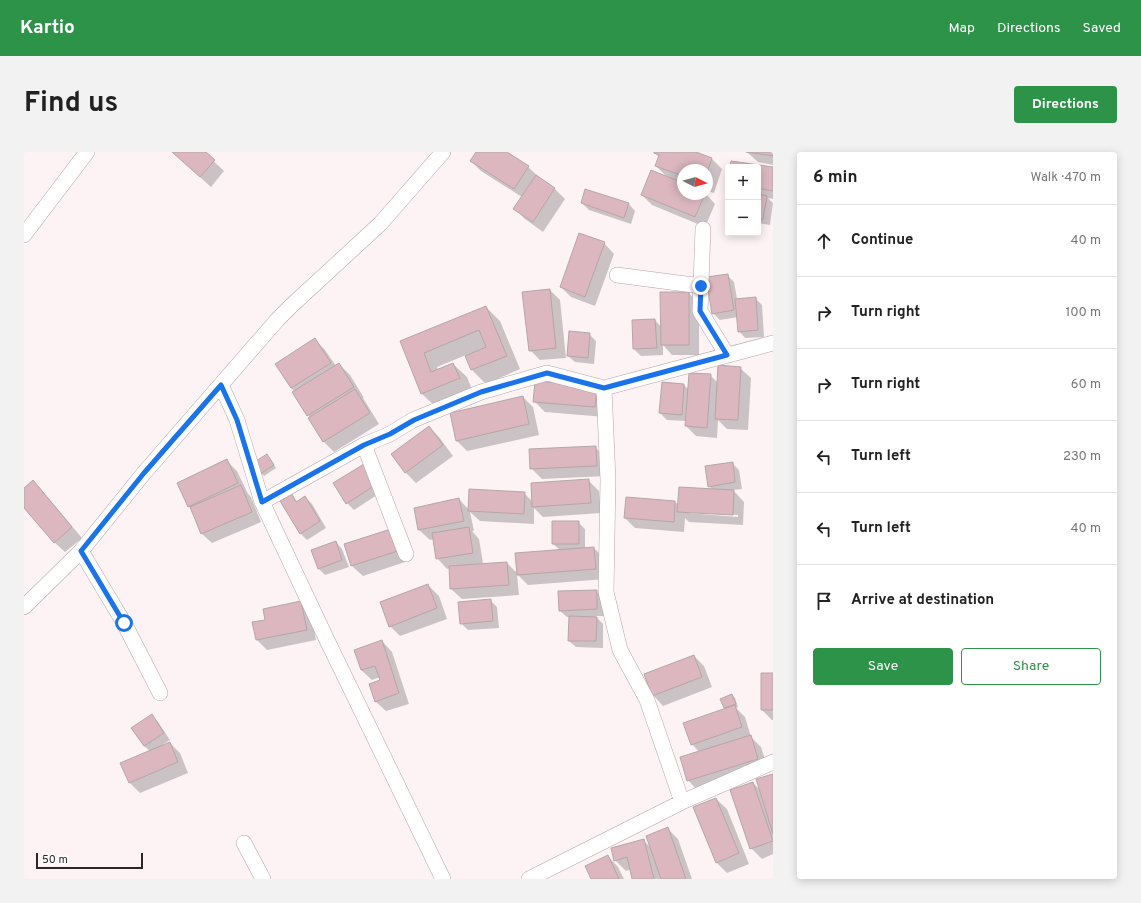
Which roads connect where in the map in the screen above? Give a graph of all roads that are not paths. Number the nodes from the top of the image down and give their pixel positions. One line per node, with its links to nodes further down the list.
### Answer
1 (86, 152): 4 (street)
2 (443, 152): 9 (street)
3 (703, 229): 6 (street)
4 (24, 235)
5 (618, 275): 6 (street)
6 (701, 286): 8 (street)
7 (773, 343): 8 (street)
8 (727, 355): 10 (street)
9 (221, 385): 12 (street); 13 (street)
10 (604, 388): 11 (street); 18 (street)
11 (364, 445): 12 (street); 14 (street)
12 (262, 502): 21 (street)
13 (81, 551): 15 (street); 16 (street)
14 (406, 554)
15 (24, 607)
16 (160, 693)
17 (773, 762): 18 (street)
18 (682, 802): 22 (street)
19 (244, 843): 20 (street)
20 (263, 879)
21 (443, 879)
22 (529, 879)

